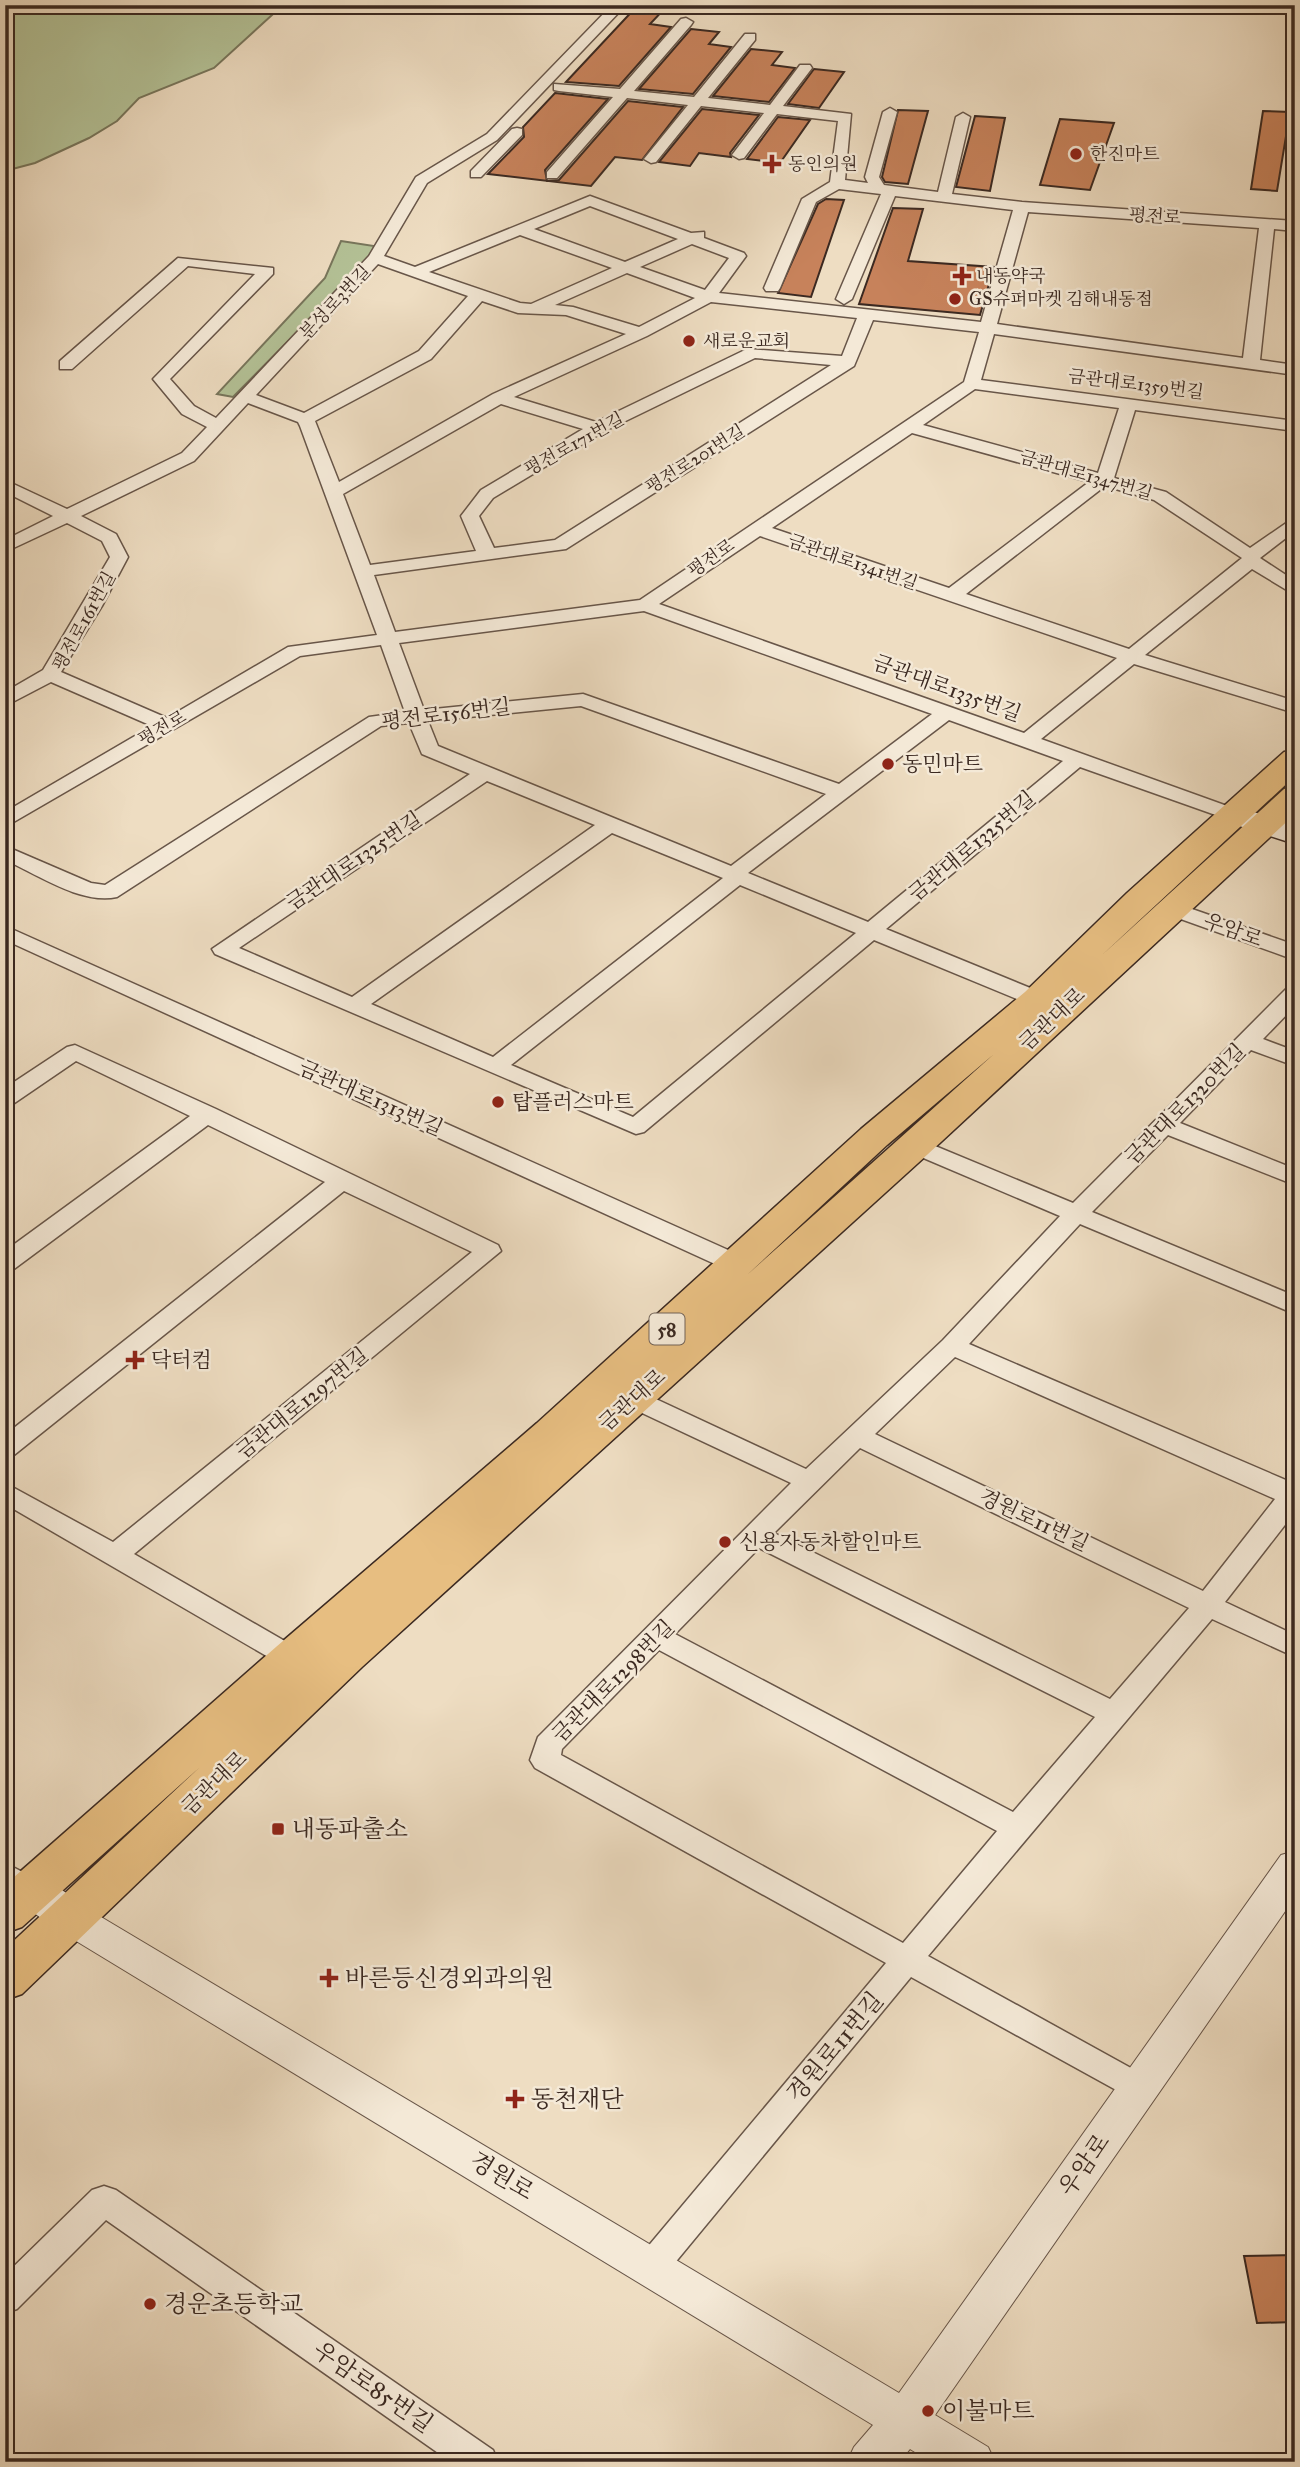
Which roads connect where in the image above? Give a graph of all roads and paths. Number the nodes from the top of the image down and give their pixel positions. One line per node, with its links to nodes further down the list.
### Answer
1 (627, 7): 5 (street); 24 (street, 분성로3번길)
2 (686, 22): 6 (street)
3 (750, 37): 7 (street)
4 (805, 68): 8 (street)
5 (559, 87): 6 (street); 13 (street)
6 (623, 94): 7 (street); 14 (street)
7 (696, 102): 8 (street); 12 (street)
8 (771, 109): 11 (street); 15 (street)
9 (890, 112): 16 (street)
10 (963, 117): 17 (street)
11 (738, 155)
12 (651, 159)
13 (476, 174)
14 (552, 175)
15 (837, 184): 16 (street, 평전로); 27 (street)
16 (884, 190): 17 (street, 평전로); 30 (street)
17 (944, 197): 18 (street, 평전로)
18 (1022, 207): 19 (street, 평전로); 33 (street)
19 (1267, 224): 20 (street, 평전로); 36 (street)
20 (1295, 226)
21 (710, 229): 23 (street)
22 (522, 230): 23 (street); 25 (street); 26 (street)
23 (692, 238): 25 (street); 29 (street)
24 (375, 258): 26 (street); 40 (street, 분성로3번길)
25 (625, 267): 29 (street); 31 (street)
26 (415, 272): 28 (street)
27 (772, 288)
28 (478, 295): 31 (street); 43 (street)
29 (708, 297): 32 (street); 34 (street)
30 (844, 299)
31 (533, 309): 34 (street)
32 (867, 314): 33 (street); 35 (street)
33 (989, 328): 36 (street); 39 (street)
34 (640, 333): 41 (street)
35 (848, 362): 47 (street, 평전로171번길); 55 (street, 평전로201번길)
36 (1251, 364): 38 (street)
37 (66, 365): 44 (street)
38 (1295, 370)
39 (971, 384): 42 (street, 금관대로1359번길); 45 (street, 평전로)
40 (246, 397): 43 (street); 44 (street, 분성로3번길)
41 (499, 398): 47 (street); 50 (street)
42 (1128, 405): 46 (street, 금관대로1359번길); 48 (street)
43 (305, 419): 50 (street)
44 (219, 426): 51 (street, 분성로3번길)
45 (907, 426): 48 (street, 금관대로1347번길); 53 (street, 평전로)
46 (1295, 426)
47 (597, 428): 55 (street, 평전로171번길)
48 (1105, 478): 56 (street, 금관대로1347번길); 59 (street)
49 (5, 485): 51 (street)
50 (334, 492): 57 (street)
51 (67, 516): 54 (street, 분성로3번길); 63 (street, 평전로161번길)
52 (1295, 522): 56 (street)
53 (755, 528): 59 (street, 금관대로1341번길); 60 (street, 평전로)
54 (5, 547)
55 (488, 556): 57 (street)
56 (1251, 558): 58 (street, 금관대로1347번길); 62 (street)
57 (364, 571): 61 (street)
58 (1295, 589)
59 (951, 596): 62 (street, 금관대로1341번길)
60 (645, 605): 61 (street, 평전로); 66 (street, 금관대로1335번길)
61 (387, 638): 67 (street); 68 (street, 평전로)
62 (1132, 657): 65 (street, 금관대로1341번길); 69 (street)
63 (50, 674): 64 (street); 68 (street, 평전로161번길)
64 (5, 699)
65 (1295, 707)
66 (947, 712): 69 (street, 금관대로1335번길); 73 (street)
67 (417, 717): 72 (street); 73 (street, 평전로156번길); 78 (street, 평전로156번길)
68 (166, 725): 75 (street, 평전로)
69 (1027, 741): 70 (street, 금관대로1335번길)
70 (1077, 759): 77 (street, 금관대로1335번길); 82 (street, 금관대로1325번길)
71 (1295, 759): 77 (main road, 금관대로 / 58)
72 (485, 772): 76 (street); 86 (street, 금관대로1325번길)
73 (844, 793): 79 (street)
74 (1295, 796): 77 (main road, 금관대로)
75 (5, 821)
76 (611, 824): 79 (street); 86 (street)
77 (1265, 825): 80 (main road, 금관대로); 85 (main road, 금관대로 / 58)
78 (5, 852)
79 (736, 875): 82 (street); 89 (street)
80 (1172, 908): 83 (street, 우암로); 93 (main road, 금관대로)
81 (5, 932): 98 (street, 금관대로1313번길)
82 (868, 932): 85 (street); 89 (street, 금관대로1325번길)
83 (1295, 953)
84 (1295, 993): 87 (street, 금관대로1320번길)
85 (1037, 999): 98 (main road, 금관대로 / 58)
86 (355, 1005): 89 (street)
87 (1248, 1041): 88 (street); 92 (street, 금관대로1320번길)
88 (1295, 1059)
89 (498, 1065)
90 (5, 1099): 91 (street)
91 (208, 1114): 95 (street); 97 (street)
92 (1165, 1125): 94 (street); 96 (street, 금관대로1320번길)
93 (915, 1146): 96 (street); 101 (main road, 금관대로)
94 (1295, 1178)
95 (344, 1179): 103 (street); 108 (street, 금관대로1297번길)
96 (1075, 1214): 99 (street); 100 (street, 금관대로1298번길)
97 (5, 1263)
98 (737, 1264): 112 (main road, 금관대로 / 58)
99 (1295, 1306)
100 (952, 1346): 102 (street, 금관대로1298번길); 106 (street, 경원로11번길)
101 (634, 1399): 104 (street); 117 (main road, 금관대로)
102 (859, 1437): 104 (street, 금관대로1298번길); 109 (street, 경원로11번길)
103 (5, 1449)
104 (809, 1481): 107 (street, 금관대로1298번길)
105 (5, 1492): 108 (street)
106 (1293, 1494): 109 (street, 경원로11번길)
107 (756, 1535): 110 (street, 금관대로1298번길); 113 (street)
108 (114, 1556): 112 (street)
109 (1209, 1603): 111 (street); 113 (street, 경원로11번길)
110 (658, 1637): 114 (street); 118 (street, 금관대로1298번길)
111 (1295, 1647)
112 (292, 1658): 116 (main road, 금관대로 / 58)
113 (1114, 1714): 114 (street, 경원로11번길)
114 (1017, 1828): 118 (street, 경원로11번길)
115 (1295, 1866): 120 (street, 우암로)
116 (14, 1893): 117 (street, 경원로)
117 (72, 1919): 119 (main road, 금관대로); 121 (street, 경원로)
118 (906, 1961): 120 (street, 금관대로1298번길); 121 (street, 경원로11번길)
119 (5, 1980)
120 (1138, 2087): 123 (street, 우암로)
121 (652, 2266): 123 (street, 경원로)
122 (5, 2298): 124 (street, 우암로85번길)
123 (906, 2420): 125 (street, 우암로); 126 (street, 경원로)
124 (480, 2462)
125 (870, 2462)
126 (972, 2462)

